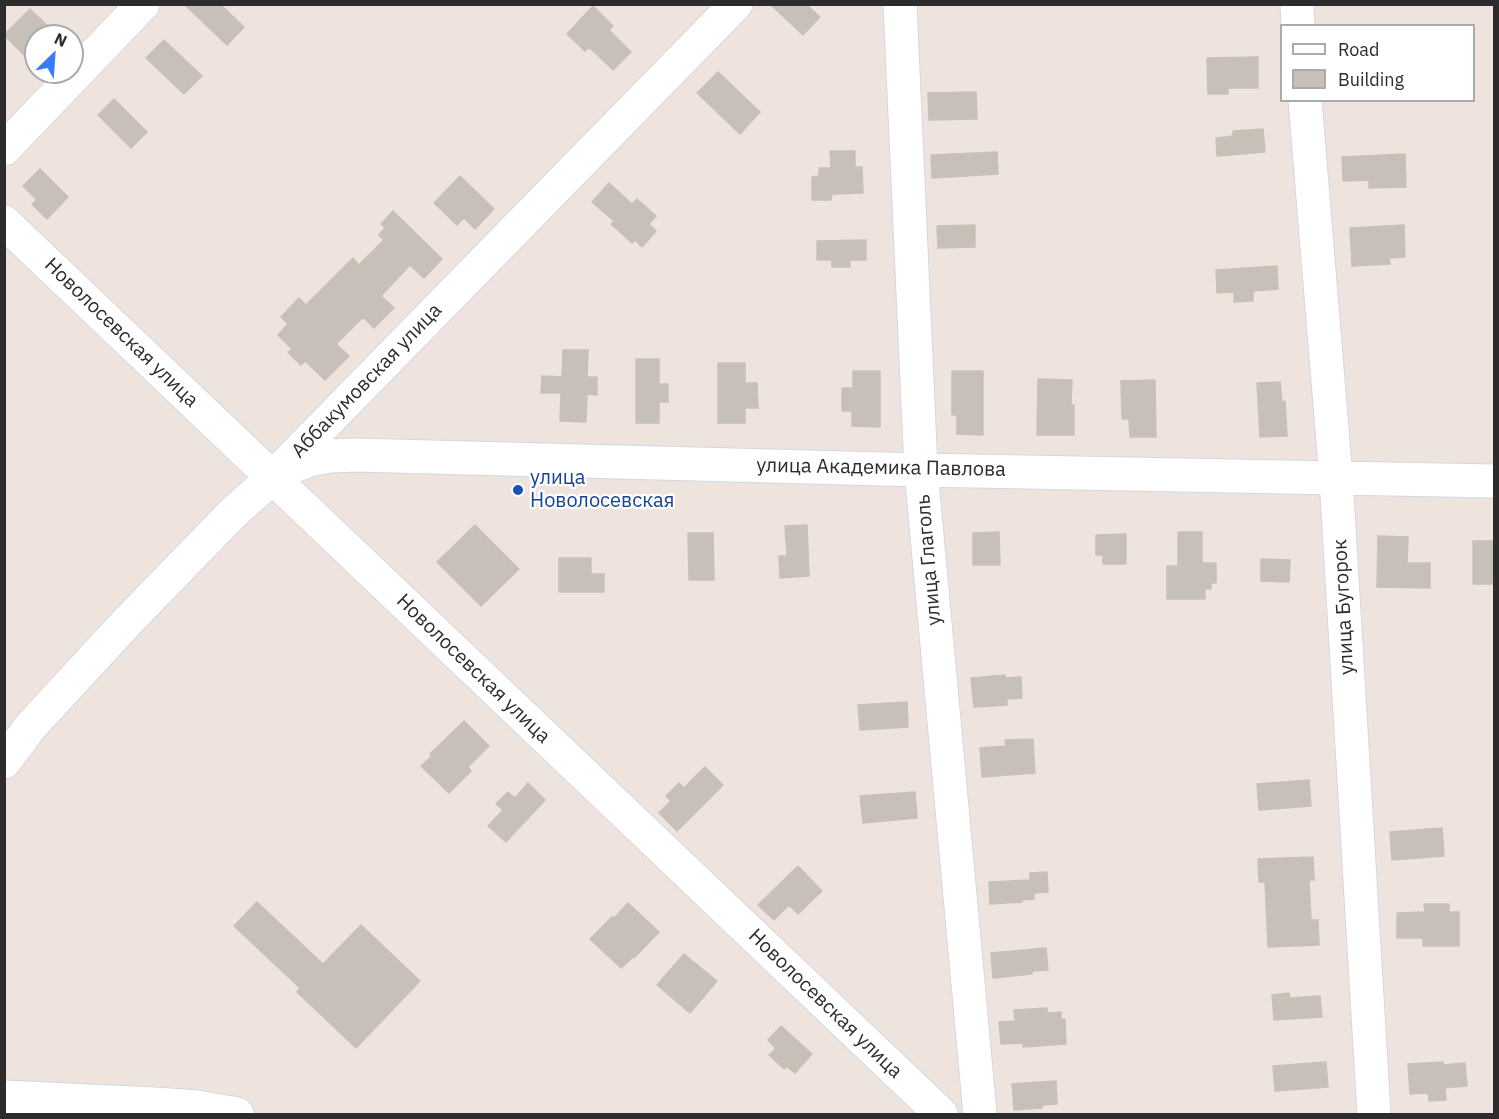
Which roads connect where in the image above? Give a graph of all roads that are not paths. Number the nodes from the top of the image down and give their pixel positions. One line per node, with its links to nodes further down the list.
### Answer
1 (143, 4): 7 (street)
2 (736, 4): 10 (street, Аббакумовская улица)
3 (900, 4): 9 (street, улица Глаголь)
4 (1297, 4): 5 (street)
5 (1298, 24)
6 (1305, 102): 11 (street, улица Бугорок)
7 (4, 149)
8 (4, 222): 10 (street, Новолосевская улица)
9 (921, 470): 10 (street, улица Академика Павлова); 11 (street, улица Академика Павлова); 17 (street, улица Глаголь)
10 (272, 478): 13 (street, Аббакумовская улица); 16 (street, Новолосевская улица)
11 (1336, 478): 12 (street, улица Академика Павлова); 18 (street, улица Бугорок)
12 (1494, 481)
13 (4, 762)
14 (4, 1097): 15 (street)
15 (237, 1114)
16 (941, 1114)
17 (980, 1114)
18 (1374, 1114)

